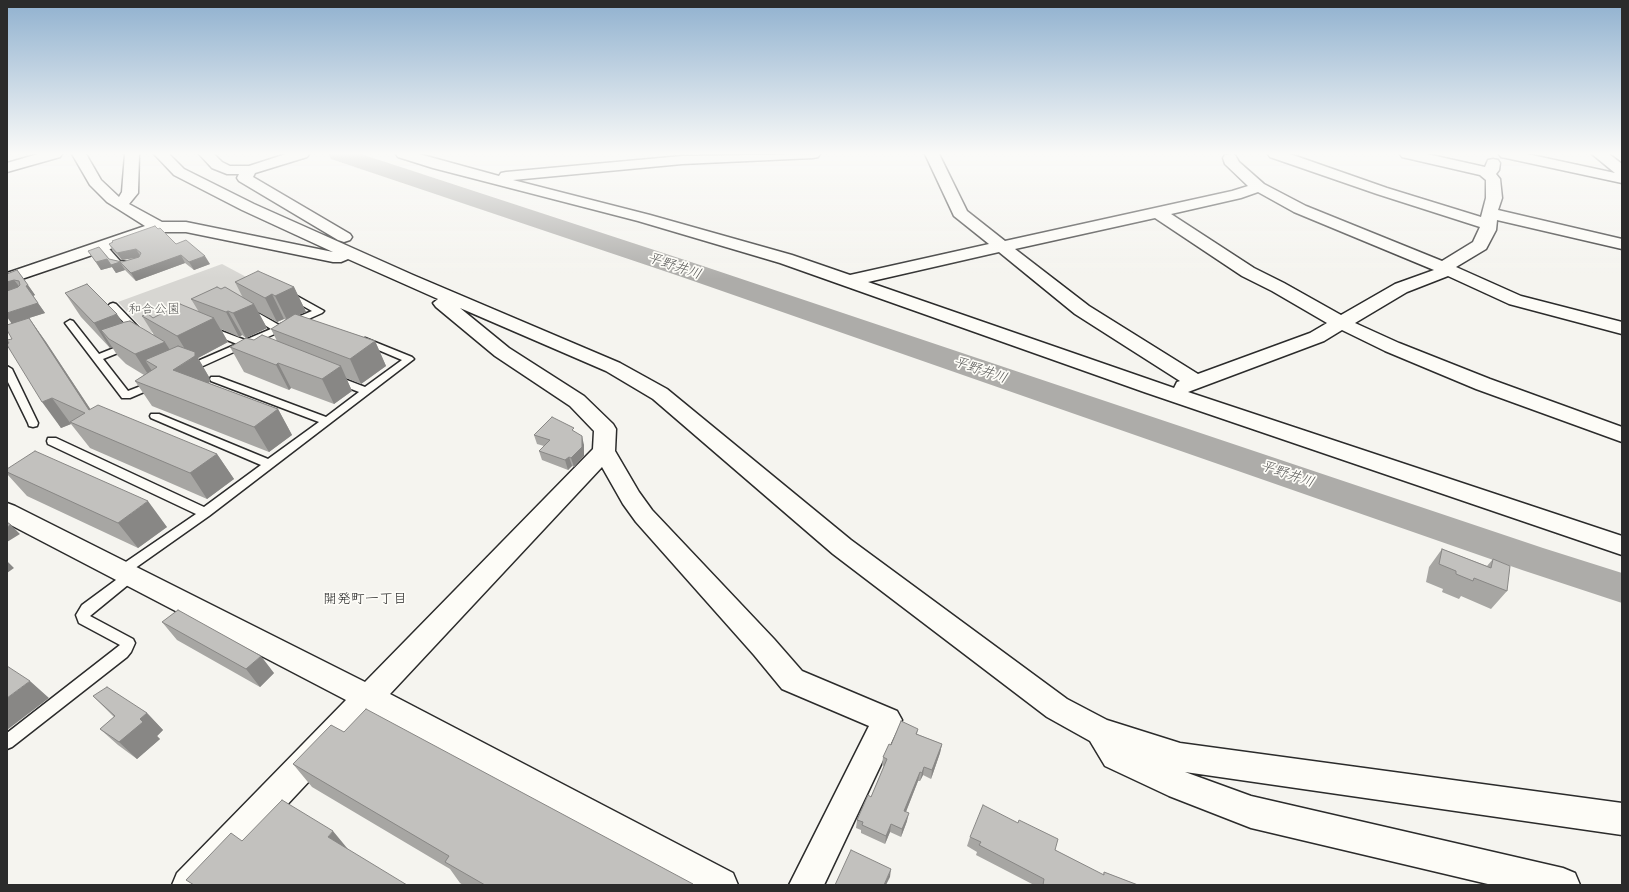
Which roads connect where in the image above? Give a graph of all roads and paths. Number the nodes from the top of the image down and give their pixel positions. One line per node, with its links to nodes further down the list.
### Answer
1 (109, 196): 11 (street)
2 (128, 196): 11 (street)
3 (224, 196): 18 (street)
4 (274, 196): 22 (street)
5 (557, 196): 23 (street)
6 (952, 196): 17 (street)
7 (1233, 196): 12 (street)
8 (1277, 196): 20 (street)
9 (1400, 196): 13 (street)
10 (1494, 196): 13 (street)
11 (120, 205): 14 (street)
12 (1158, 213): 17 (street); 28 (street)
13 (1489, 219): 15 (street); 20 (street)
14 (159, 227): 16 (street); 18 (street)
15 (1622, 244)
16 (101, 245): 19 (lane); 21 (street)
17 (1004, 247): 23 (street); 41 (street)
18 (356, 256): 22 (street)
19 (140, 261)
20 (1445, 268): 28 (street); 30 (street)
21 (7, 279)
22 (407, 279): 49 (street); 56 (street)
23 (851, 282): 43 (street)
24 (276, 288): 31 (lane)
25 (113, 306): 35 (lane)
26 (241, 308): 31 (lane)
27 (70, 323): 35 (lane)
28 (1341, 323): 41 (street); 47 (street)
29 (203, 327): 33 (lane)
30 (1622, 328)
31 (279, 329): 33 (lane)
32 (357, 338): 42 (lane)
33 (245, 344): 34 (lane); 37 (lane)
34 (259, 349)
35 (97, 358): 40 (lane)
36 (7, 369): 46 (lane)
37 (176, 374)
38 (324, 374): 42 (lane)
39 (215, 379): 45 (lane)
40 (162, 380)
41 (1196, 382): 43 (street)
42 (366, 391): 45 (lane)
43 (1172, 393): 53 (street)
44 (155, 416): 50 (lane)
45 (327, 421): 50 (lane)
46 (33, 423)
47 (1622, 435)
48 (52, 441): 52 (lane)
49 (604, 450): 55 (street); 61 (street)
50 (269, 464): 52 (lane)
51 (7, 512): 54 (street)
52 (205, 513): 54 (lane)
53 (1622, 546)
54 (126, 574): 55 (street); 57 (lane)
55 (369, 698): 59 (street); 60 (street)
56 (1100, 731): 58 (street); 62 (street)
57 (7, 742)
58 (1622, 819)
59 (189, 885)
60 (721, 885)
61 (806, 885)
62 (1563, 885)

